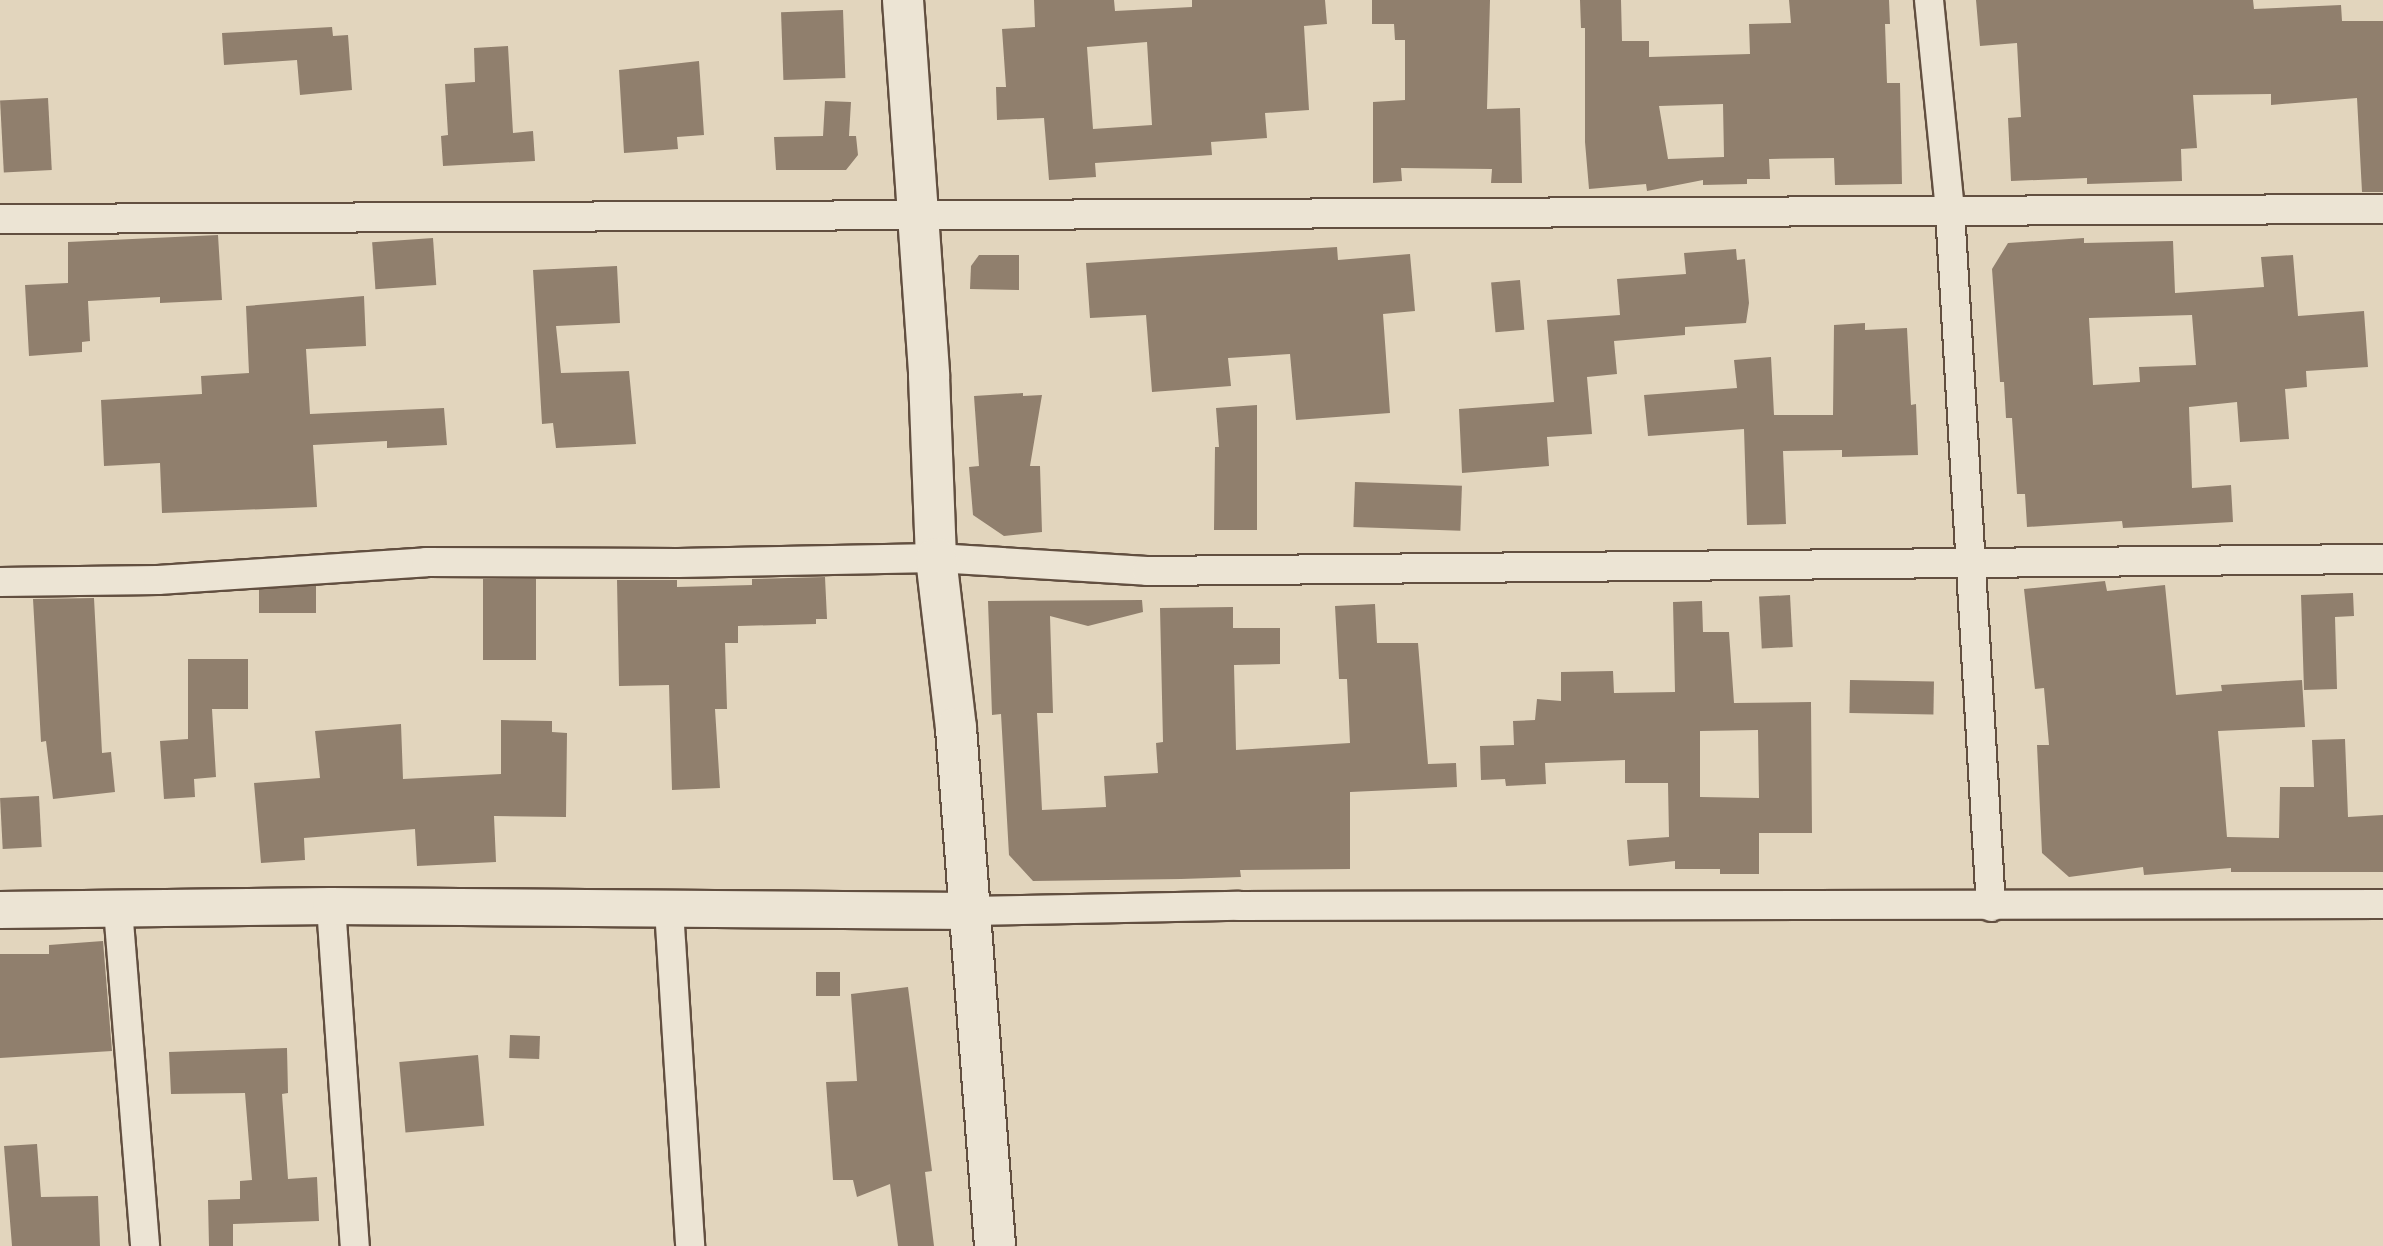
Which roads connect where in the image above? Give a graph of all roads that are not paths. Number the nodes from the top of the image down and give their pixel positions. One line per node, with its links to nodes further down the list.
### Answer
1 (903, 0): 5 (main road)
2 (1929, 0): 4 (street)
3 (2383, 209): 4 (street)
4 (1950, 211): 5 (street); 9 (street)
5 (919, 216): 6 (street); 7 (main road)
6 (0, 219)
7 (936, 558): 9 (street); 10 (street); 17 (main road)
8 (2383, 559): 9 (street)
9 (1972, 563): 13 (street)
10 (0, 582)
11 (2383, 904): 13 (street)
12 (331, 906): 14 (street); 15 (street); 19 (street)
13 (1991, 907): 17 (street)
14 (118, 909): 16 (street); 18 (street)
15 (669, 909): 17 (street); 20 (street)
16 (0, 910)
17 (971, 911): 21 (main road)
18 (145, 1246)
19 (355, 1246)
20 (690, 1246)
21 (995, 1246)

